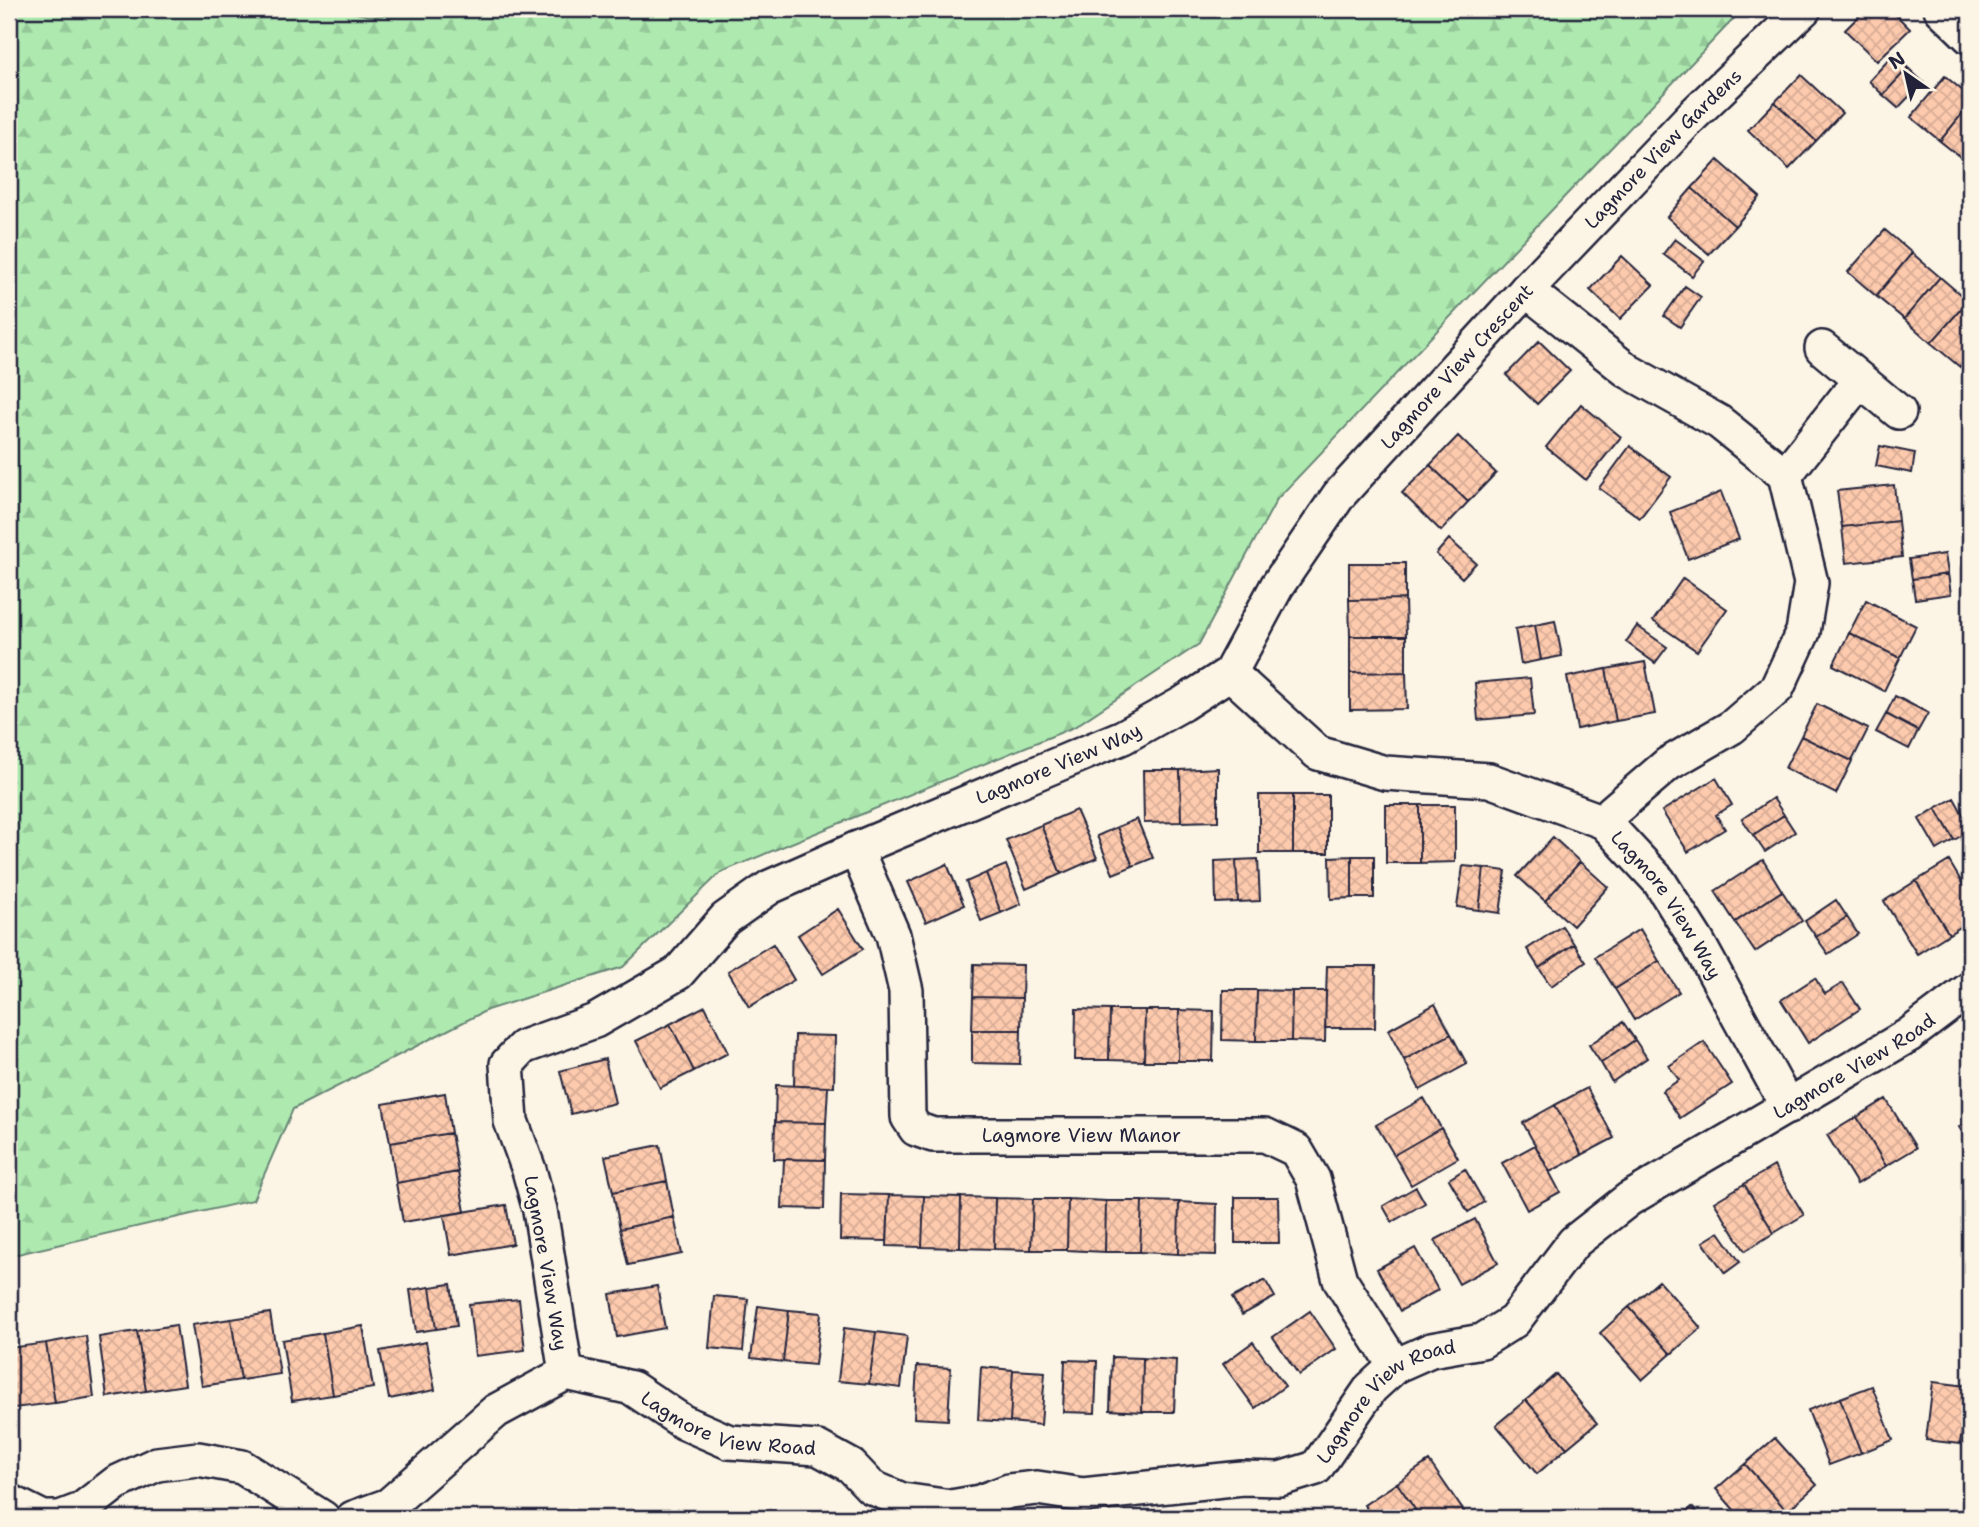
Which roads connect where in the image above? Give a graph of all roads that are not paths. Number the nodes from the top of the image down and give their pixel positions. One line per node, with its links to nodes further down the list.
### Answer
1 (1804, 9): 4 (street, Lagmore View Gardens)
2 (1941, 9): 3 (street)
3 (1970, 37)
4 (1526, 290): 8 (street, Lagmore View Crescent); 9 (street, Lagmore View Crescent)
5 (1822, 348): 6 (street)
6 (1860, 380): 7 (street); 8 (street)
7 (1899, 412)
8 (1785, 475): 10 (street)
9 (1230, 673): 10 (street, Lagmore View Way); 11 (street, Lagmore View Way)
10 (1604, 822): 13 (street, Lagmore View Way)
11 (856, 849): 14 (street, Lagmore View Manor); 15 (street, Lagmore View Way)
12 (1970, 989): 13 (street, Lagmore View Road)
13 (1788, 1107): 14 (street, Lagmore View Road)
14 (1395, 1366): 15 (street, Lagmore View Road)
15 (566, 1373): 18 (street)
16 (9, 1501): 17 (street)
17 (323, 1518)
18 (353, 1518)

